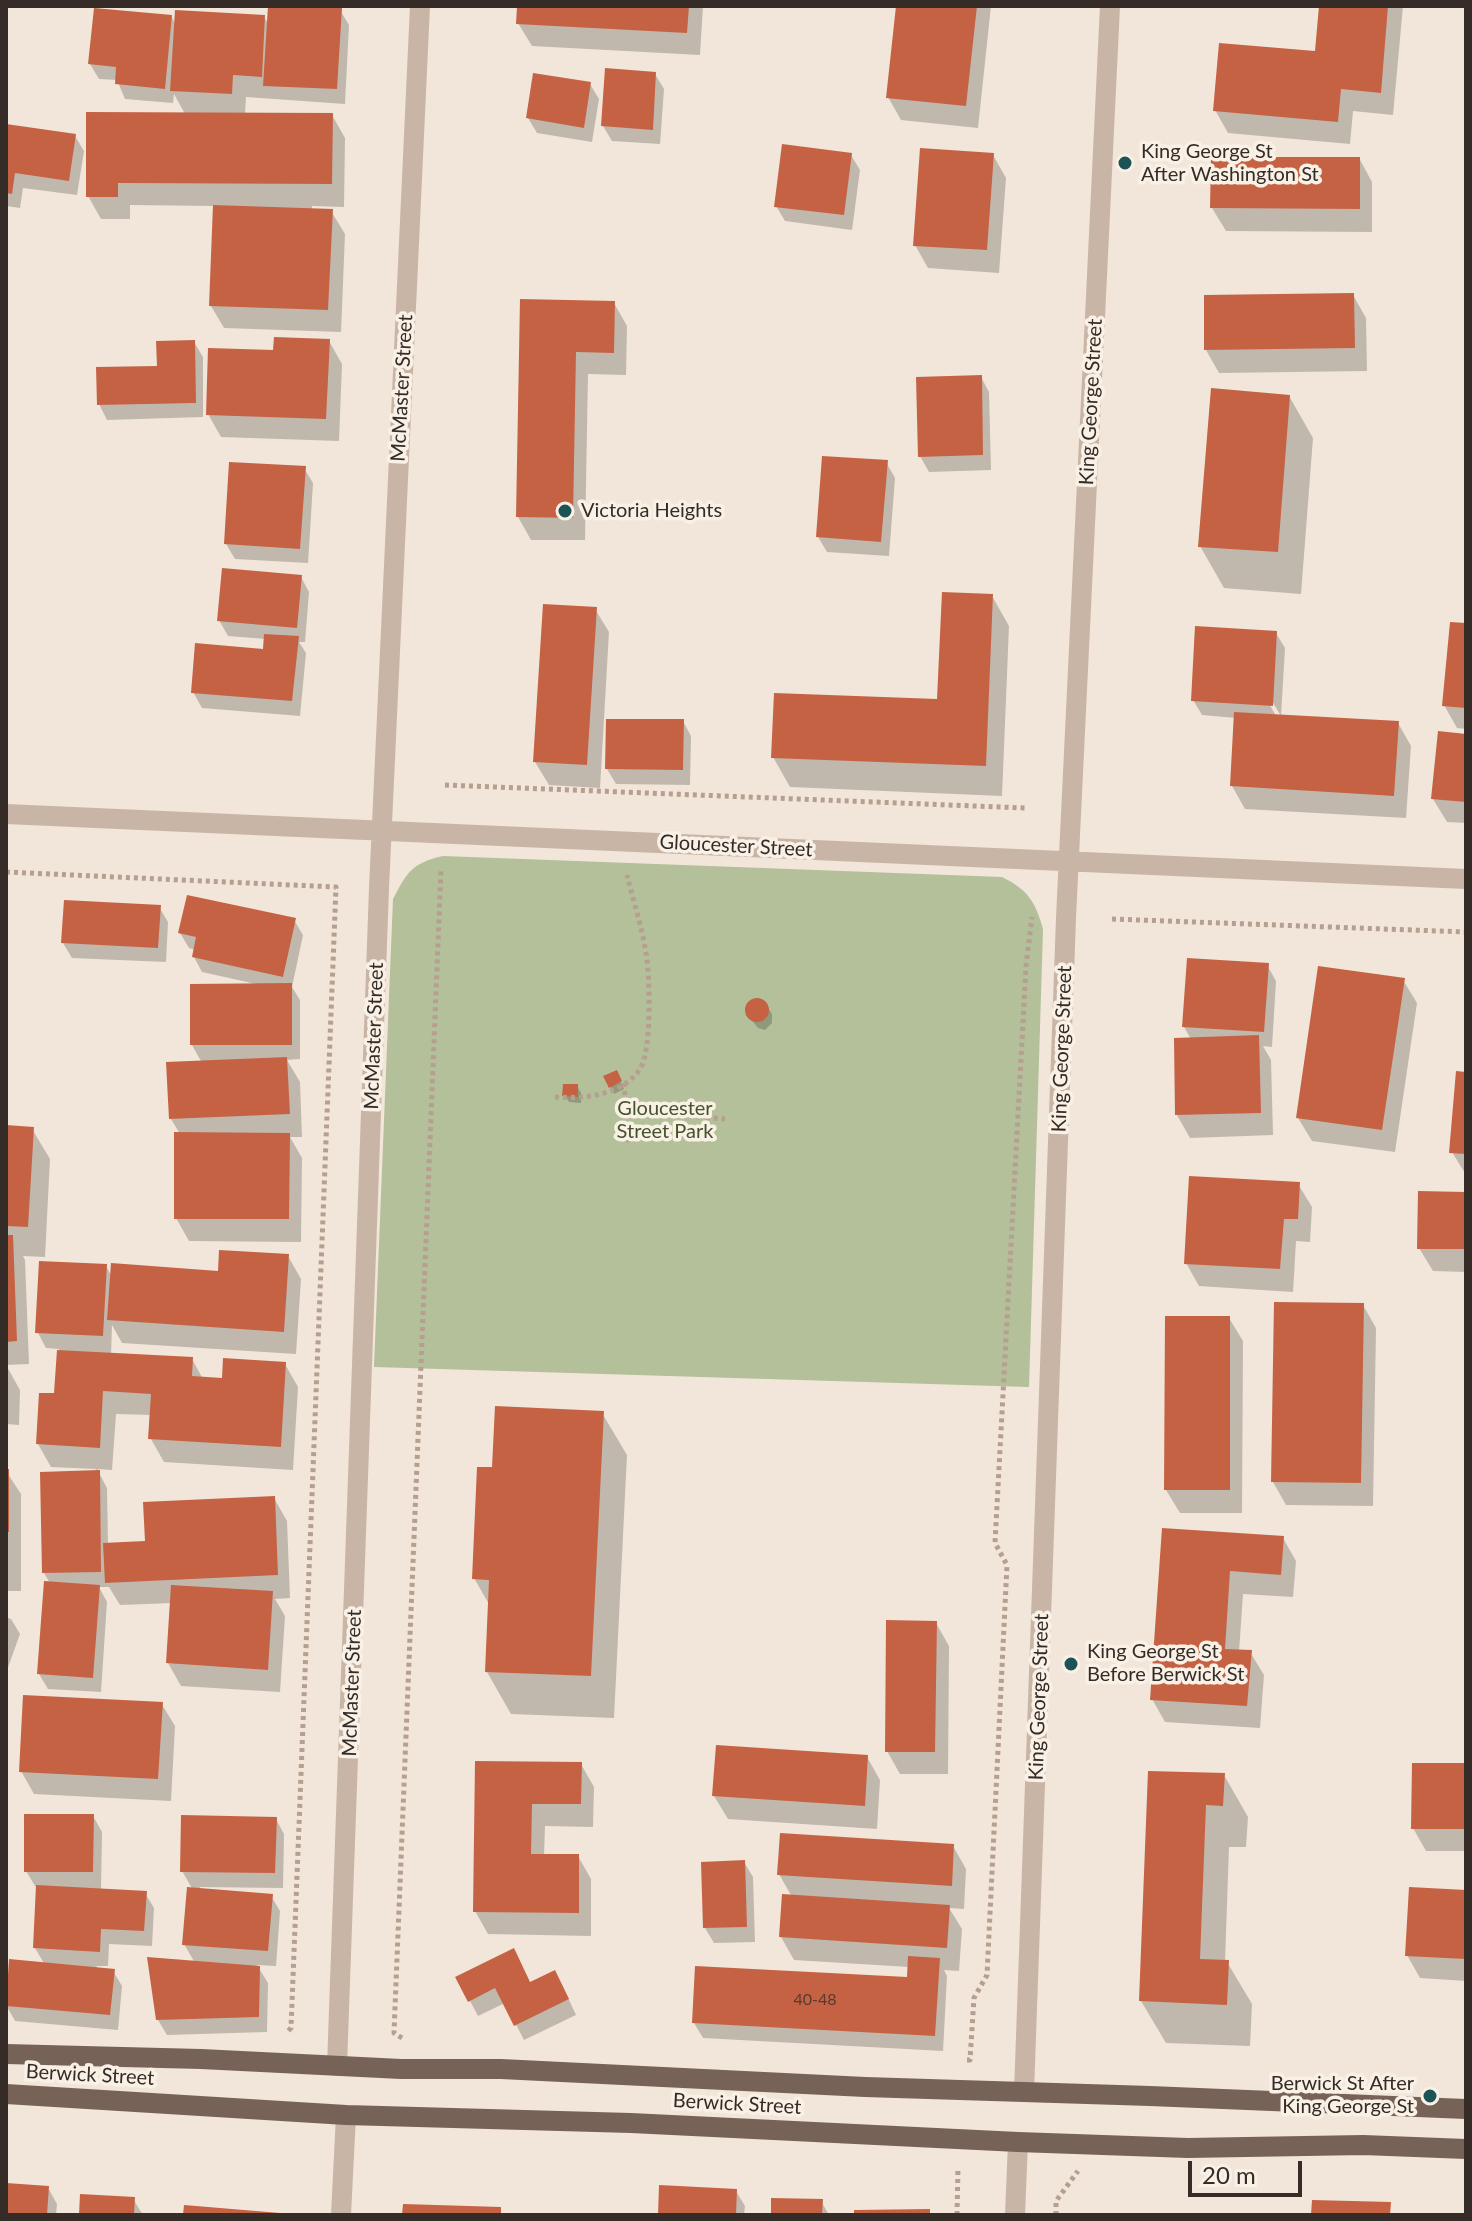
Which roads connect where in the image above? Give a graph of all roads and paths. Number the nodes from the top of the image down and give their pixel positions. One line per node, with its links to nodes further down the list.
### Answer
1 (420, 6): 6 (street, McMaster Street)
2 (1110, 6): 7 (street, King George Street)
3 (445, 785): 4 (path)
4 (1025, 808)
5 (6, 814): 6 (street, Gloucester Street)
6 (382, 830): 7 (street, Gloucester Street); 24 (street, McMaster Street)
7 (1069, 860): 11 (street, Gloucester Street); 25 (street, King George Street)
8 (441, 869): 21 (path)
9 (6, 872): 20 (path)
10 (627, 875): 15 (path)
11 (1466, 879)
12 (1032, 917): 23 (path)
13 (1112, 919): 14 (path)
14 (1466, 932)
15 (624, 1083): 16 (path); 17 (path)
16 (555, 1097)
17 (626, 1111): 18 (path); 19 (path)
18 (725, 1119)
19 (629, 1142)
20 (291, 2028)
21 (403, 2039)
22 (6, 2054): 24 (main road, Berwick Street)
23 (970, 2060)
24 (337, 2066): 25 (main road, Berwick Street)
25 (1024, 2092): 27 (main road, Berwick Street)
26 (6, 2094): 28 (main road, Berwick Street)
27 (1466, 2109)
28 (346, 2115): 29 (main road, Berwick Street); 33 (street)
29 (1018, 2142): 30 (main road, Berwick Street); 35 (street)
30 (1466, 2149)
31 (958, 2167): 34 (path)
32 (1079, 2170): 36 (path)
33 (341, 2215)
34 (957, 2215)
35 (1015, 2215)
36 (1056, 2215)

